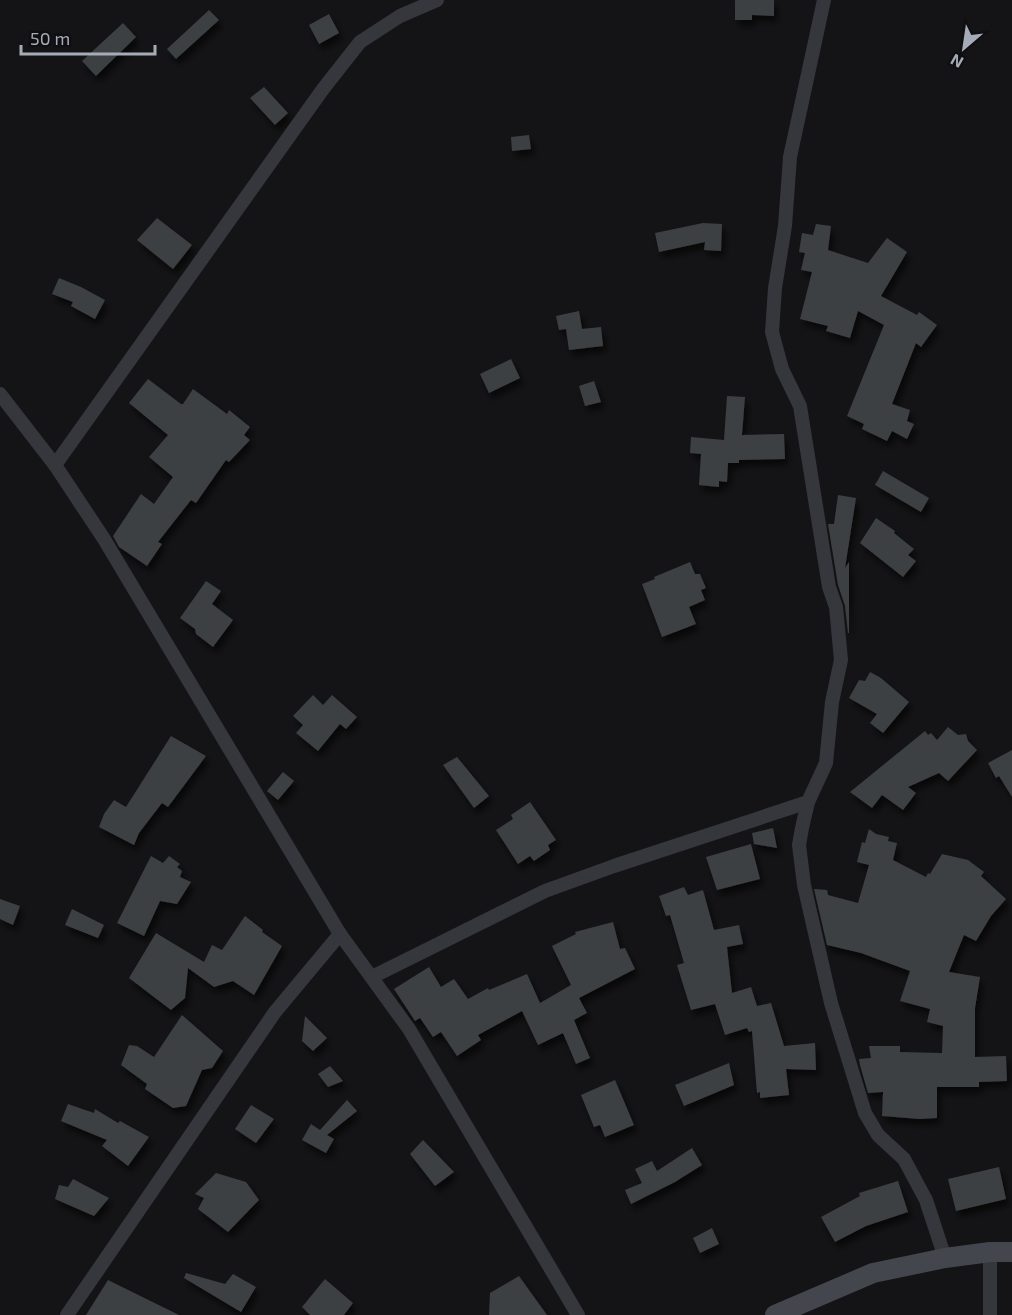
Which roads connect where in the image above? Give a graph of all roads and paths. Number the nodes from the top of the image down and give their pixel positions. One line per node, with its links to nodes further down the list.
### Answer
1 (437, 0): 4 (street)
2 (824, 0): 5 (street)
3 (0, 394): 4 (street)
4 (55, 465): 6 (street)
5 (808, 802): 7 (street); 10 (street)
6 (340, 934): 7 (street); 11 (street)
7 (372, 977): 12 (street)
8 (990, 1252): 9 (main road); 10 (main road); 14 (street)
9 (1012, 1252)
10 (945, 1258): 13 (main road)
11 (67, 1315)
12 (578, 1315)
13 (775, 1315)
14 (990, 1315)

